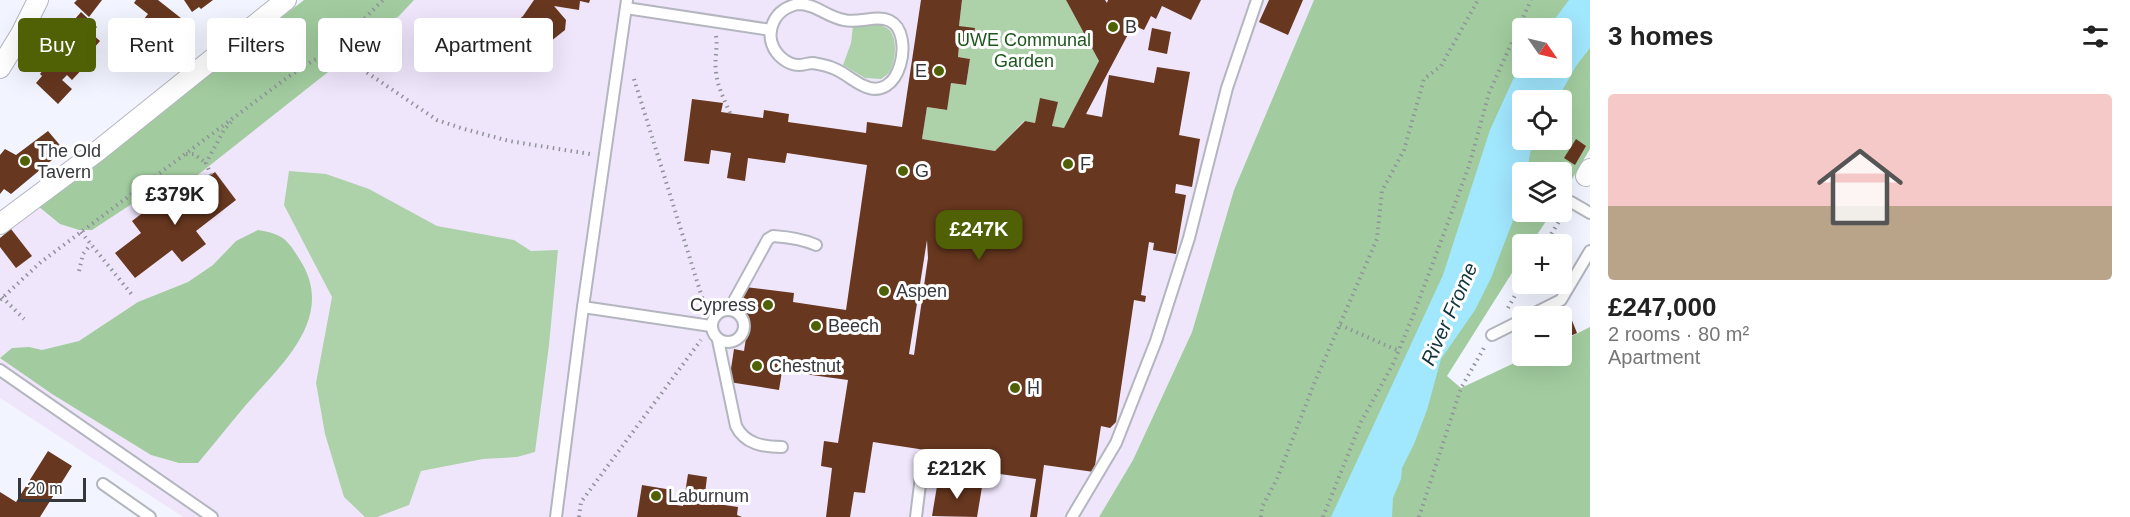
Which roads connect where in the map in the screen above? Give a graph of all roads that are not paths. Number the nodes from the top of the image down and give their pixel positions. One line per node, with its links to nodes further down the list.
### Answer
1 (38, 0): 6 (street)
2 (286, 0): 9 (street)
3 (1257, 0): 27 (lane)
4 (627, 4): 5 (lane); 13 (lane)
5 (771, 30): 5 (lane)
6 (0, 68)
7 (1572, 203): 8 (lane)
8 (1590, 213)
9 (0, 224)
10 (816, 245): 14 (lane)
11 (1590, 251): 12 (lane)
12 (1549, 306)
13 (583, 307): 16 (lane); 25 (lane)
14 (729, 310): 16 (lane); 18 (lane)
15 (1512, 325): 17 (lane)
16 (711, 326): 18 (lane)
17 (1492, 335)
18 (718, 340): 20 (lane)
19 (0, 370): 24 (lane)
20 (782, 447)
21 (922, 468): 26 (lane)
22 (103, 484): 23 (lane)
23 (150, 517)
24 (212, 517)
25 (556, 517)
26 (916, 517)
27 (1072, 517)

